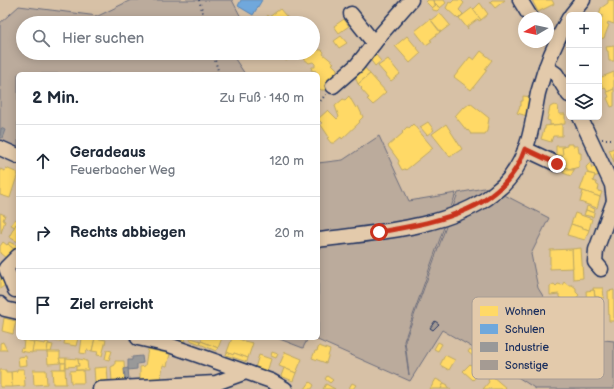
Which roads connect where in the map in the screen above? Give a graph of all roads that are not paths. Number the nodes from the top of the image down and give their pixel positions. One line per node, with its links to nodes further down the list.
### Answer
1 (411, 0): 9 (street)
2 (520, 0): 4 (street)
3 (583, 0): 5 (street)
4 (527, 12)
5 (573, 12)
6 (351, 14): 9 (street)
7 (566, 22): 8 (street)
8 (554, 39)
9 (374, 43): 12 (street)
10 (549, 48): 11 (street)
11 (546, 67): 13 (street); 16 (street)
12 (333, 86)
13 (566, 90)
14 (581, 120): 21 (street)
15 (0, 148): 17 (street)
16 (525, 149): 18 (street); 19 (street)
17 (16, 155)
18 (557, 164)
19 (320, 240)
20 (16, 258): 22 (street)
21 (601, 269)
22 (16, 289): 23 (street)
23 (0, 298)
24 (0, 304): 25 (street)
25 (16, 312)
26 (147, 340): 27 (street)
27 (246, 372): 28 (street); 29 (street)
28 (100, 389)
29 (284, 389)

